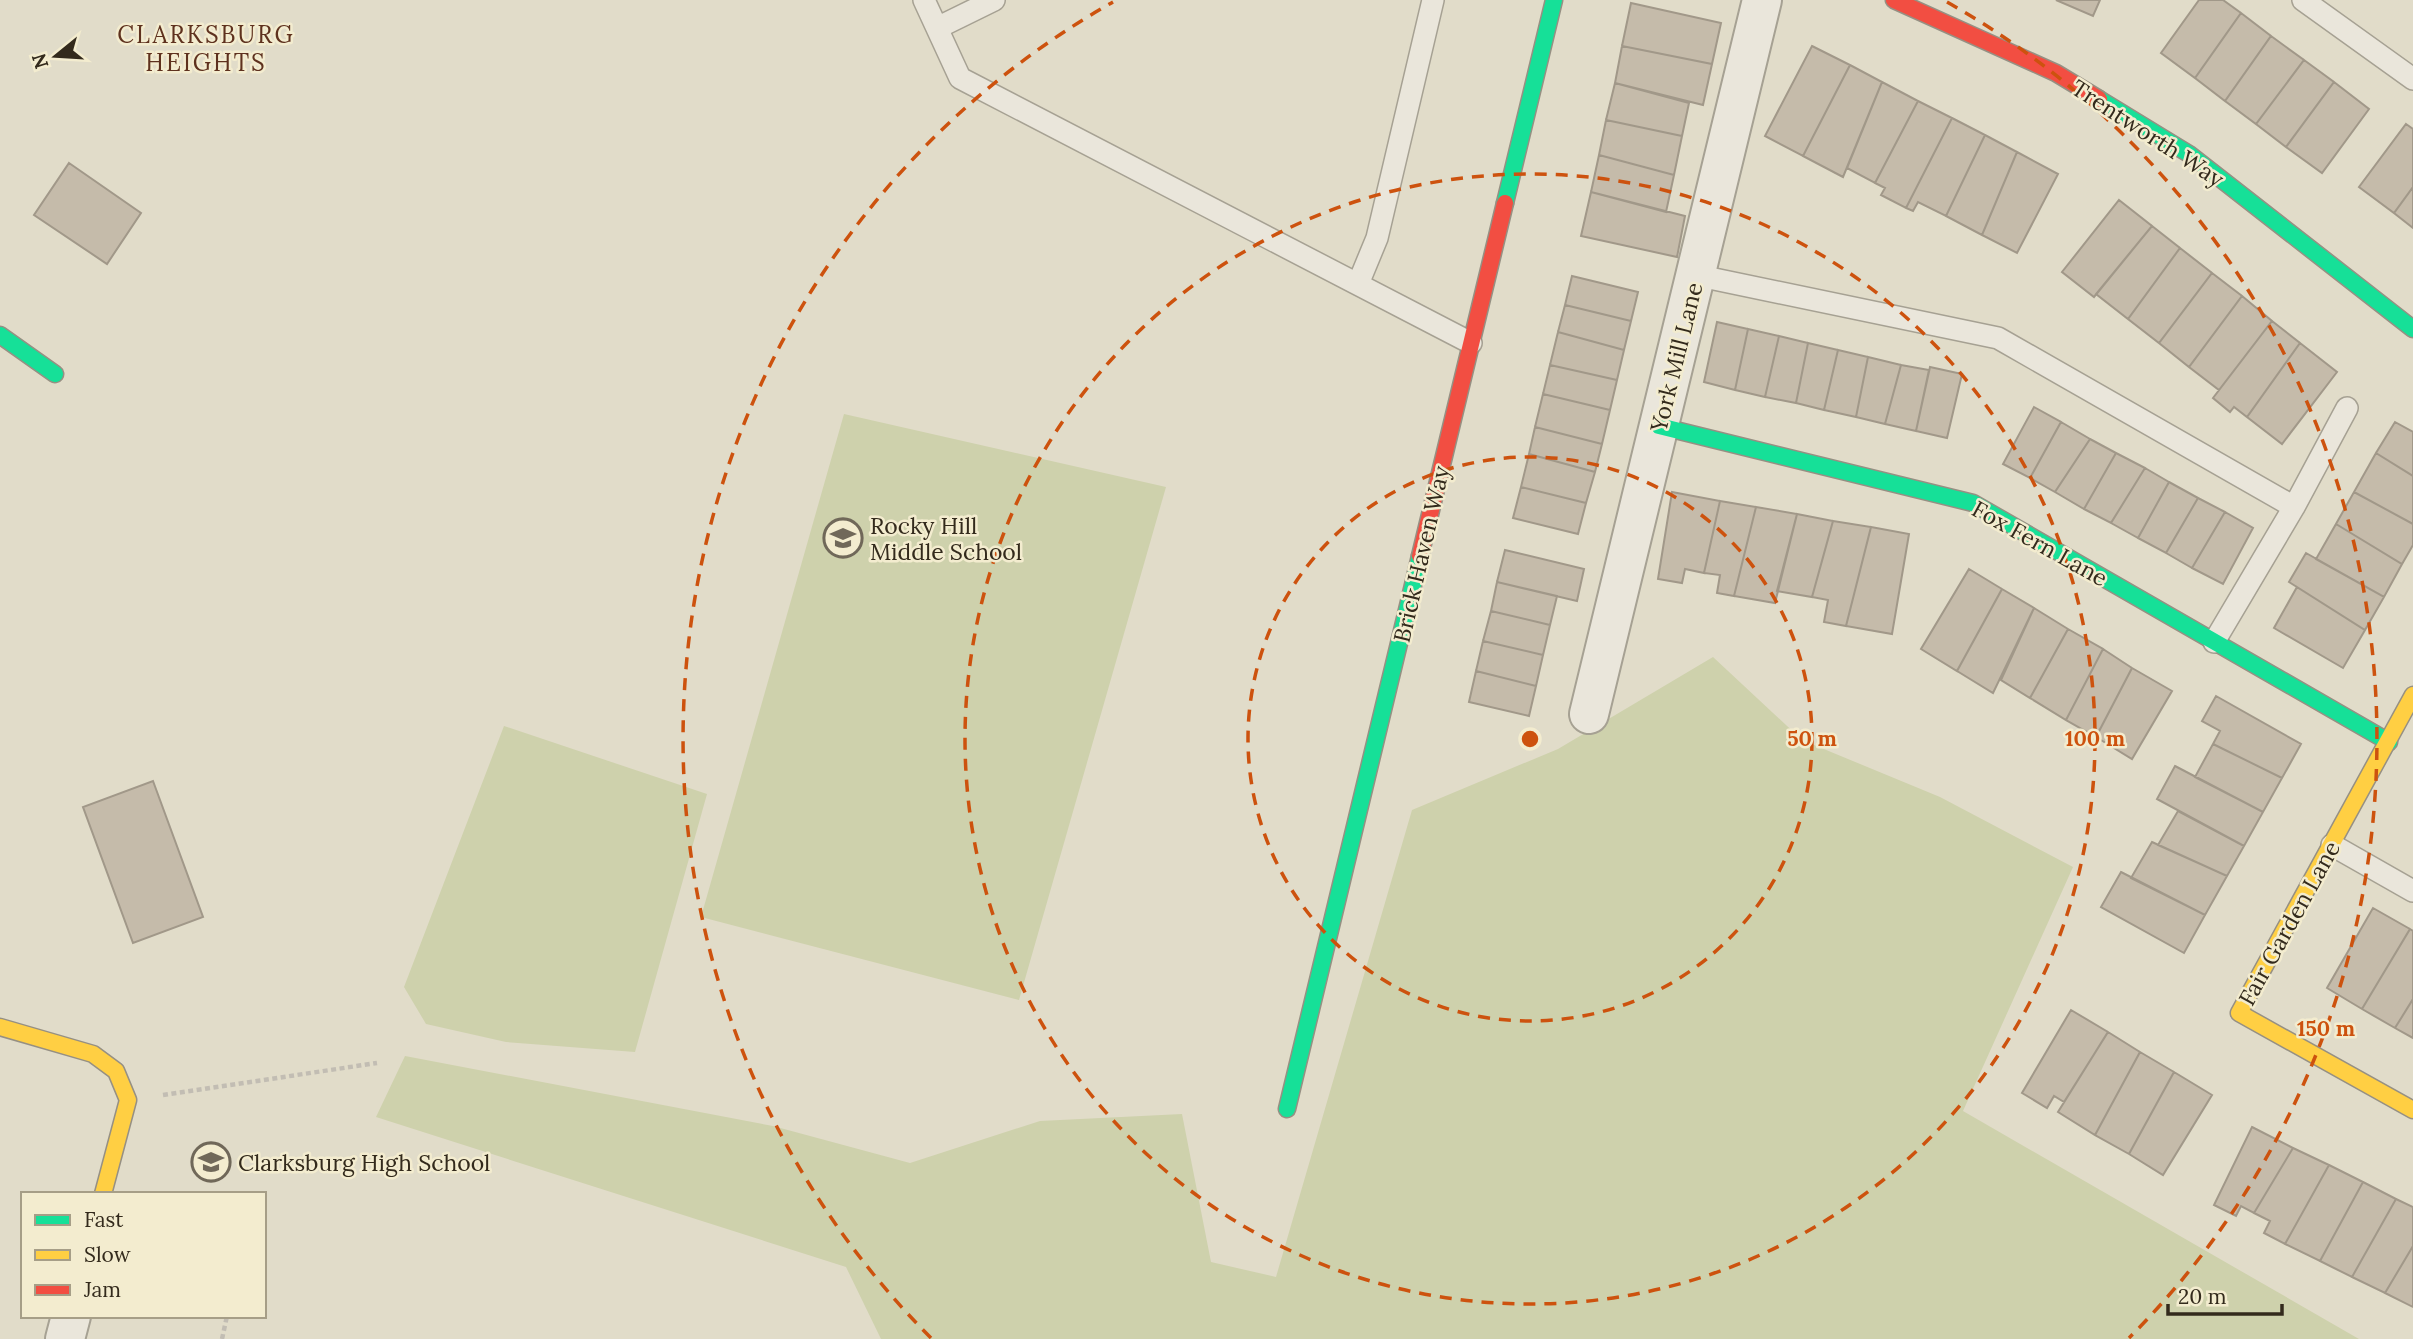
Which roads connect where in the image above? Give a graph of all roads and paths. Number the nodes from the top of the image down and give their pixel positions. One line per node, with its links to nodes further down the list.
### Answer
1 (924, 0): 8 (lane)
2 (994, 0): 8 (lane)
3 (1433, 0): 11 (lane)
4 (1554, 0): 14 (street, Brick Haven Way)
5 (1762, 0): 10 (street, York Mill Lane)
6 (1894, 0): 12 (street, Trentworth Way)
7 (2303, 0): 9 (lane)
8 (937, 28): 11 (lane)
9 (2413, 79)
10 (1695, 275): 17 (street, York Mill Lane); 18 (lane)
11 (1358, 284): 14 (lane)
12 (2413, 328)
13 (0, 335): 15 (street)
14 (1471, 343): 28 (street, Brick Haven Way)
15 (55, 374)
16 (2347, 408): 18 (lane)
17 (1659, 426): 19 (street, Fox Fern Lane); 21 (street, York Mill Lane)
18 (2294, 507): 19 (lane)
19 (2214, 642): 22 (street, Fox Fern Lane)
20 (2413, 695): 22 (street, Fair Garden Lane)
21 (1589, 714)
22 (2389, 742): 23 (street, Fair Garden Lane)
23 (2332, 845): 24 (lane); 29 (street, Fair Garden Lane)
24 (2413, 891)
25 (0, 1027): 27 (street)
26 (377, 1063): 27 (path)
27 (128, 1100): 30 (street)
28 (1287, 1109)
29 (2413, 1110)
30 (104, 1192)
31 (70, 1318): 33 (street)
32 (227, 1318): 34 (path)
33 (65, 1339)
34 (222, 1339)

